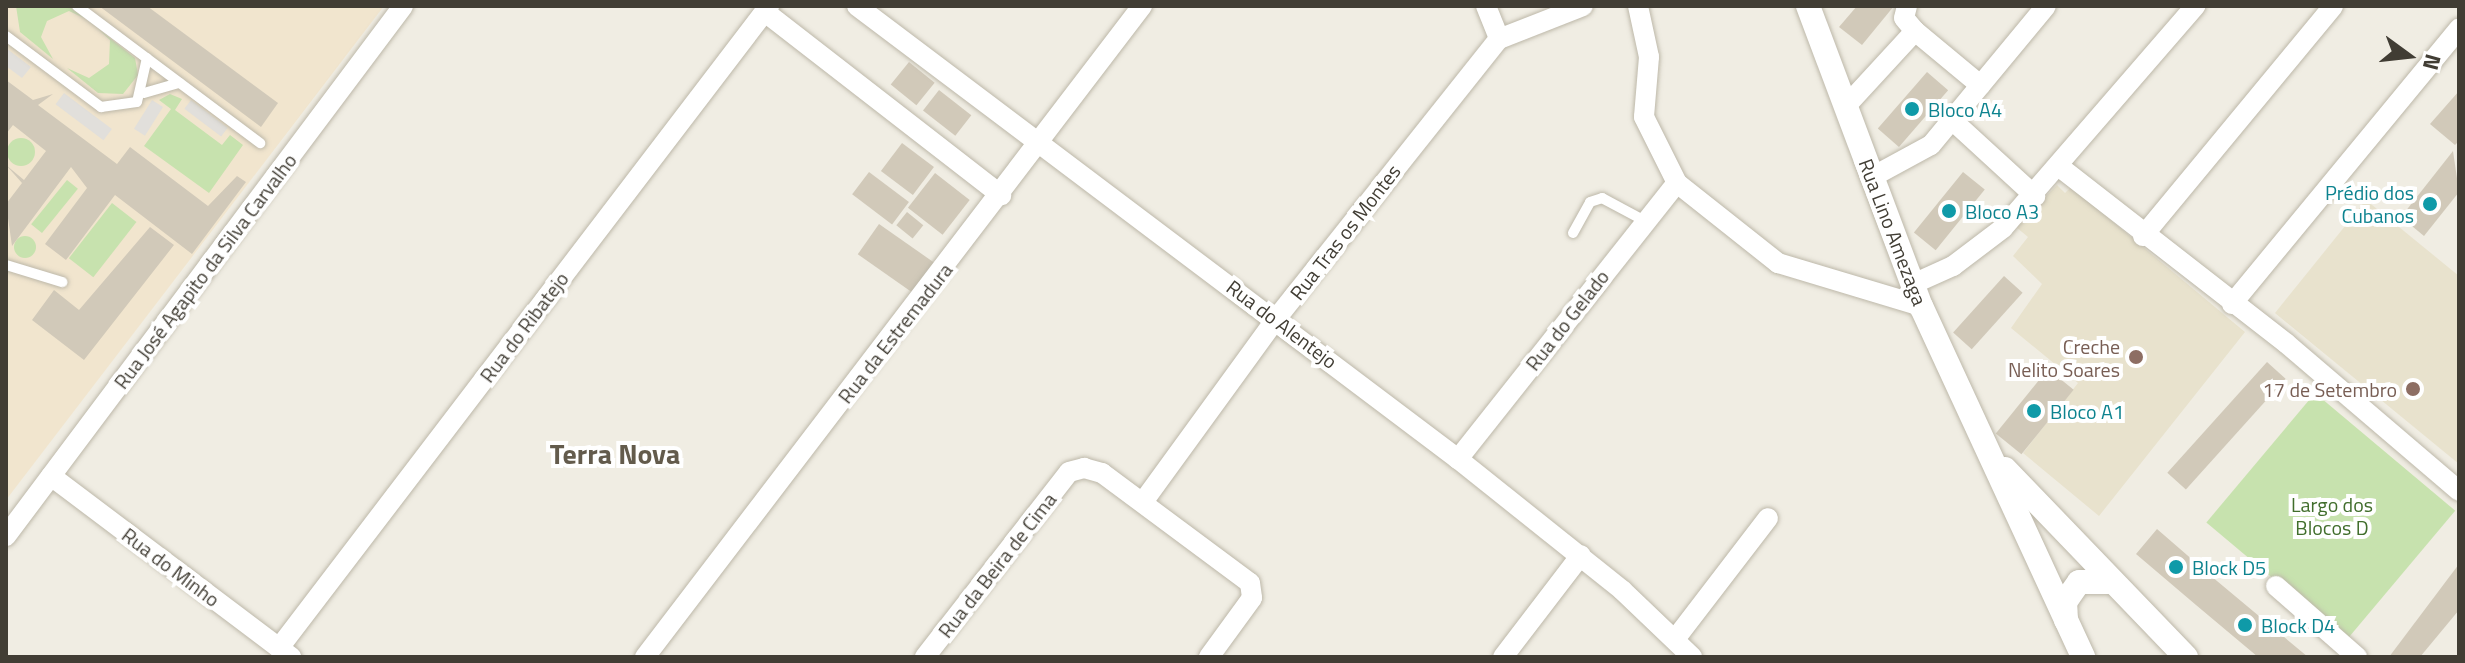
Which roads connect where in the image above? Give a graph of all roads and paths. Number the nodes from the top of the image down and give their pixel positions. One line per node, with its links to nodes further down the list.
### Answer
1 (77, 6): 17 (lane)
2 (403, 6): 40 (street, Rua José Agapito da Silva Carvalho)
3 (857, 6): 23 (street, Rua do Alentejo)
4 (1142, 6): 23 (street, Rua da Estremadura)
5 (1486, 6): 16 (street)
6 (1583, 6): 16 (street)
7 (1638, 6): 27 (street)
8 (1808, 6): 21 (street, Rua Lino Amezaga)
9 (2046, 6): 18 (street)
10 (2195, 6): 25 (street)
11 (2333, 6): 32 (street)
12 (767, 9): 28 (street); 50 (street, Rua do Ribatejo)
13 (1908, 18): 18 (street); 21 (street)
14 (2459, 29): 36 (street)
15 (6, 36): 20 (lane)
16 (1499, 39): 37 (street, Rua Tras os Montes)
17 (147, 58): 19 (lane); 20 (lane)
18 (1972, 80): 22 (street)
19 (181, 83): 20 (lane); 24 (lane)
20 (144, 93)
21 (1846, 106): 26 (street, Rua Lino Amezaga)
22 (1952, 120): 26 (street); 29 (street)
23 (1038, 142): 28 (street, Rua da Estremadura); 37 (street, Rua do Alentejo)
24 (260, 143)
25 (2061, 168): 29 (street); 32 (street)
26 (1872, 177): 35 (street, Rua Lino Amezaga)
27 (1677, 183): 30 (street, Rua do Gelado); 35 (street)
28 (1001, 195): 51 (street, Rua da Estremadura)
29 (2035, 196): 35 (street)
30 (1645, 221): 31 (lane); 39 (street, Rua do Gelado)
31 (1573, 233)
32 (2143, 236): 36 (street)
33 (6, 265): 34 (lane)
34 (62, 282)
35 (1917, 295): 38 (street, Rua Lino Amezaga)
36 (2232, 304): 41 (street)
37 (1276, 319): 39 (street, Rua do Alentejo); 42 (street, Rua Tras os Montes)
38 (1990, 453): 46 (street, Rua Lino Amezaga); 48 (street, Rua Lino Amezaga)
39 (1458, 459): 45 (street, Rua do Alentejo)
40 (51, 476): 44 (street, Rua José Agapito da Silva Carvalho); 50 (street, Rua do Minho)
41 (2459, 491)
42 (1143, 502): 52 (street, Rua da Beira de Cima); 53 (street)
43 (1768, 518): 49 (street)
44 (6, 536)
45 (1581, 555): 49 (street, Rua do Alentejo); 54 (street)
46 (2112, 582): 48 (street); 57 (street, Rua Lino Amezaga)
47 (2276, 586): 58 (street)
48 (2066, 620): 56 (street, Rua Lino Amezaga)
49 (1676, 638): 55 (street, Rua do Alentejo)
50 (285, 652)
51 (645, 657)
52 (925, 657)
53 (1209, 657)
54 (1503, 657)
55 (1692, 657)
56 (2083, 657)
57 (2186, 657)
58 (2357, 657)

